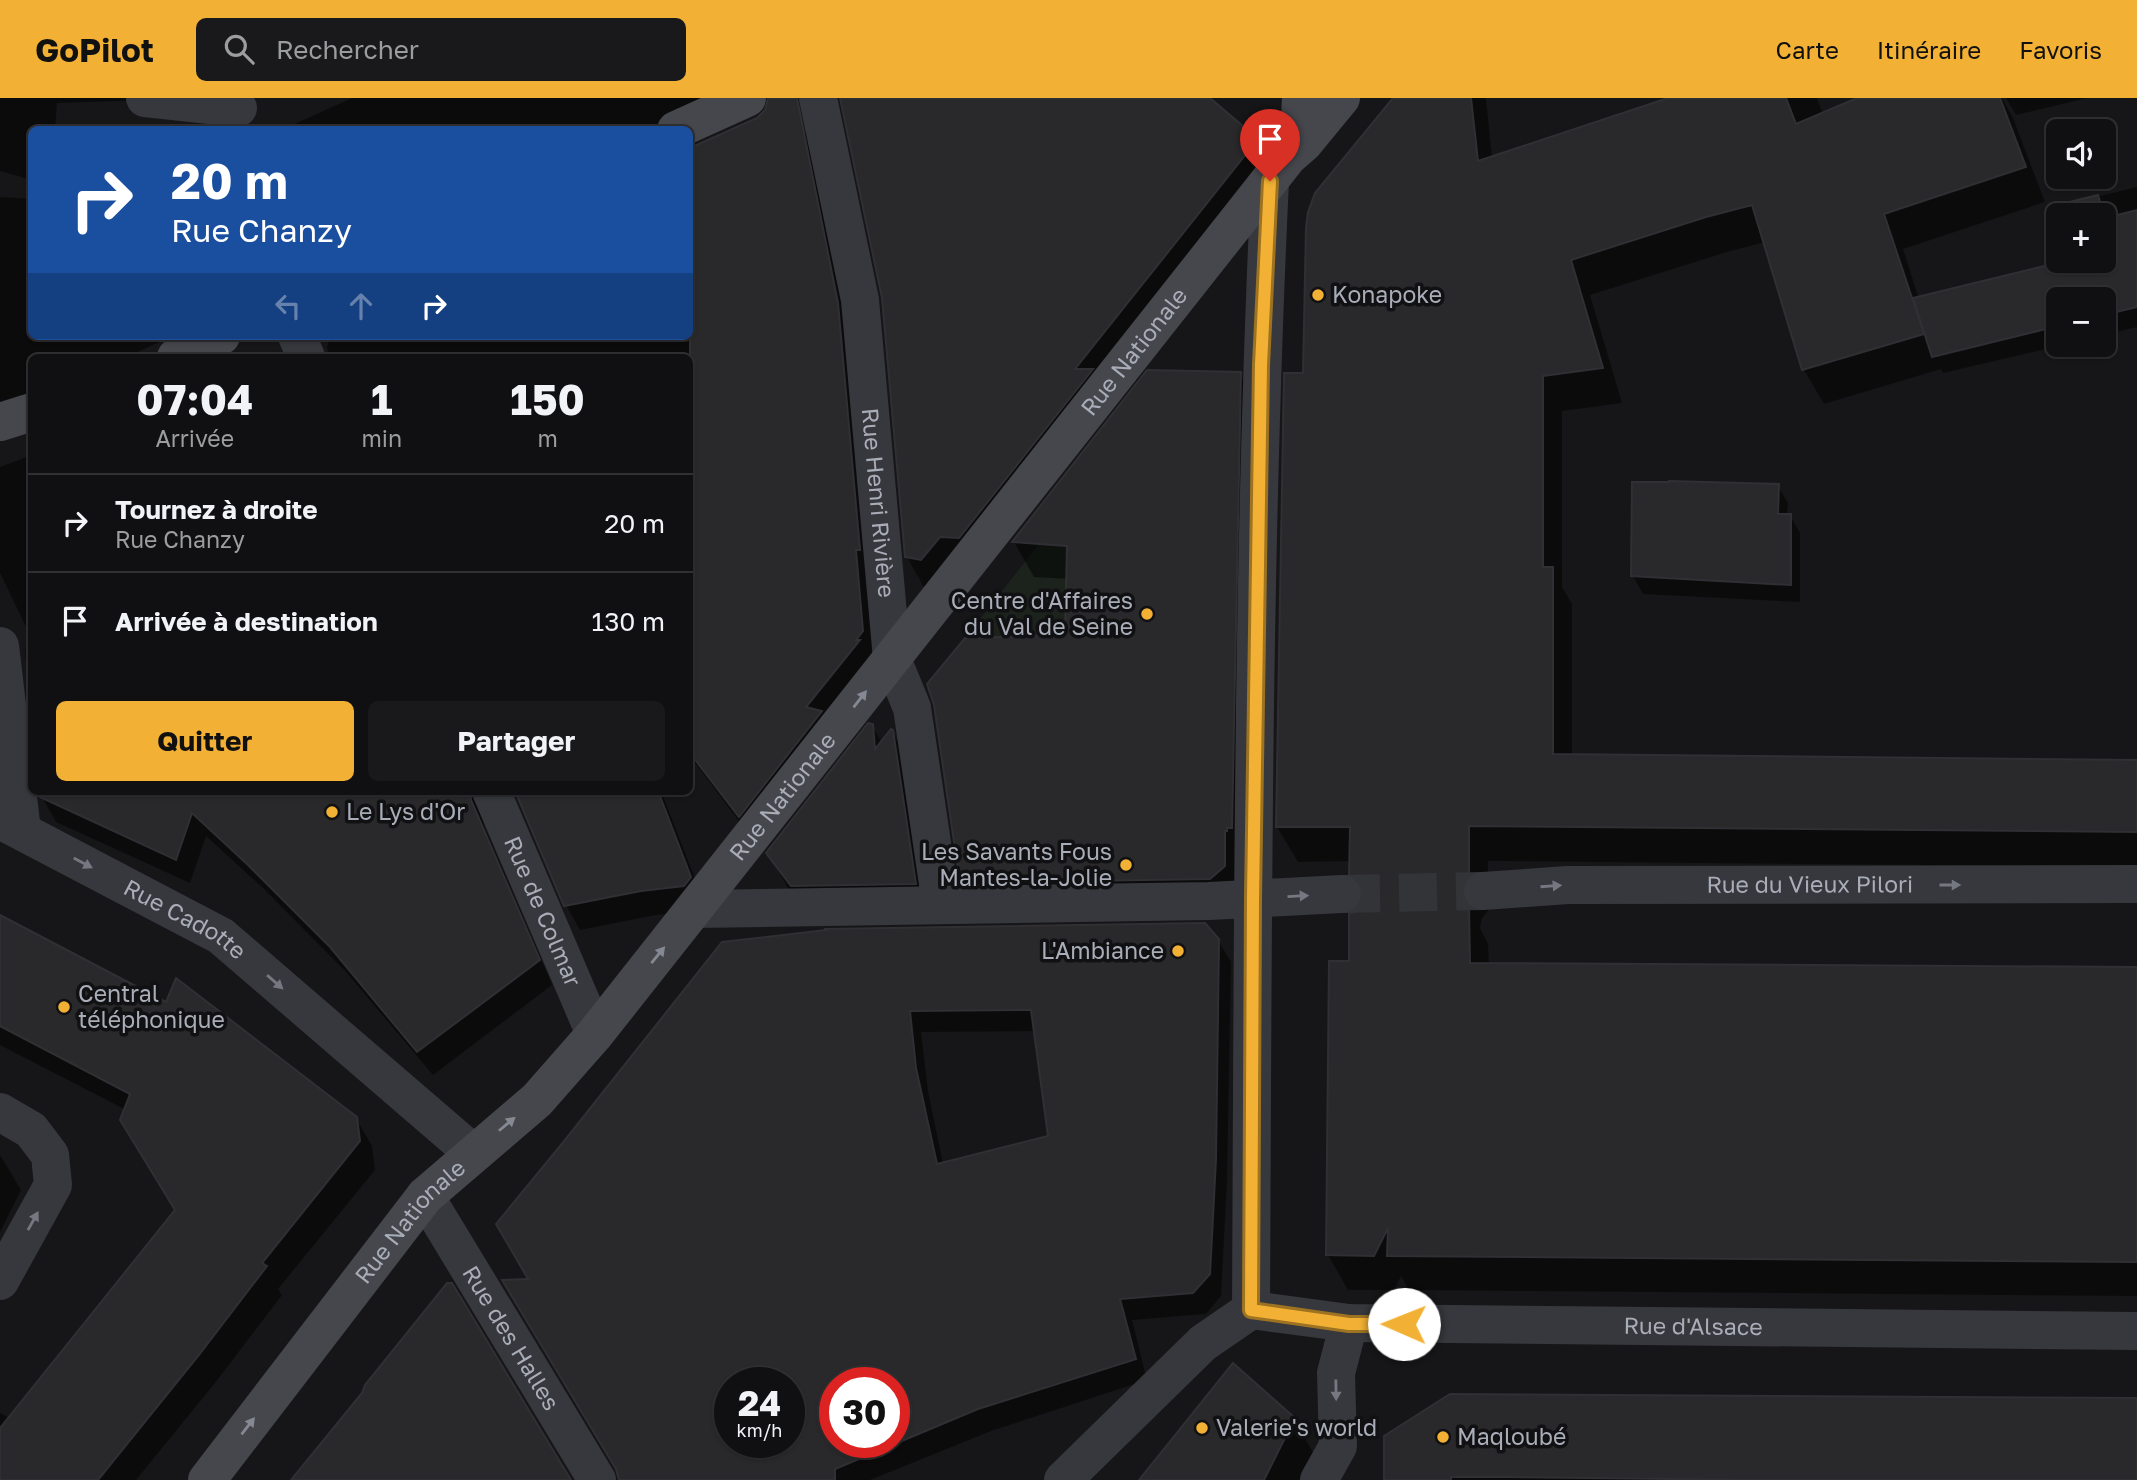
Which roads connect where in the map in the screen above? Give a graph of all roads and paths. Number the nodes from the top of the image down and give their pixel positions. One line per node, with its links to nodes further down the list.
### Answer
1 (145, 98): 6 (street)
2 (747, 98): 7 (main road)
3 (818, 98): 14 (street, Rue Henri Rivière)
4 (1301, 98): 8 (main road)
5 (1341, 98): 8 (main road, Rue Nationale)
6 (240, 112)
7 (685, 126)
8 (1279, 169): 14 (main road, Rue Nationale); 20 (street)
9 (212, 340): 10 (main road)
10 (182, 354)
11 (28, 413): 12 (main road)
12 (0, 422)
13 (0, 646): 16 (street, Rue Cadotte)
14 (892, 659): 21 (street, Rue Henri Rivière); 22 (main road, Rue Nationale, one-way to 14)
15 (493, 795): 23 (street, Rue de Colmar)
16 (11, 825): 25 (street, Rue Cadotte, one-way to 25)
17 (2137, 884): 18 (street, Rue du Vieux Pilori, one-way to 17)
18 (1483, 891)
19 (1342, 894): 20 (street, one-way to 19)
20 (1253, 898): 21 (street); 28 (street)
21 (941, 904): 22 (street)
22 (695, 909): 23 (main road, Rue Nationale, one-way to 22)
23 (595, 1034): 25 (main road, Rue Nationale, one-way to 23)
24 (0, 1112): 27 (street, one-way to 24)
25 (473, 1153): 26 (main road, Rue Nationale)
26 (425, 1196): 31 (main road, Rue Nationale, one-way to 26); 32 (street, Rue des Halles)
27 (0, 1281)
28 (1251, 1310): 29 (street, Rue d'Alsace); 33 (street)
29 (1349, 1324): 30 (street, Rue d'Alsace); 34 (street, one-way to 34)
30 (2137, 1331)
31 (207, 1480)
32 (597, 1480)
33 (1063, 1480)
34 (1320, 1480)

